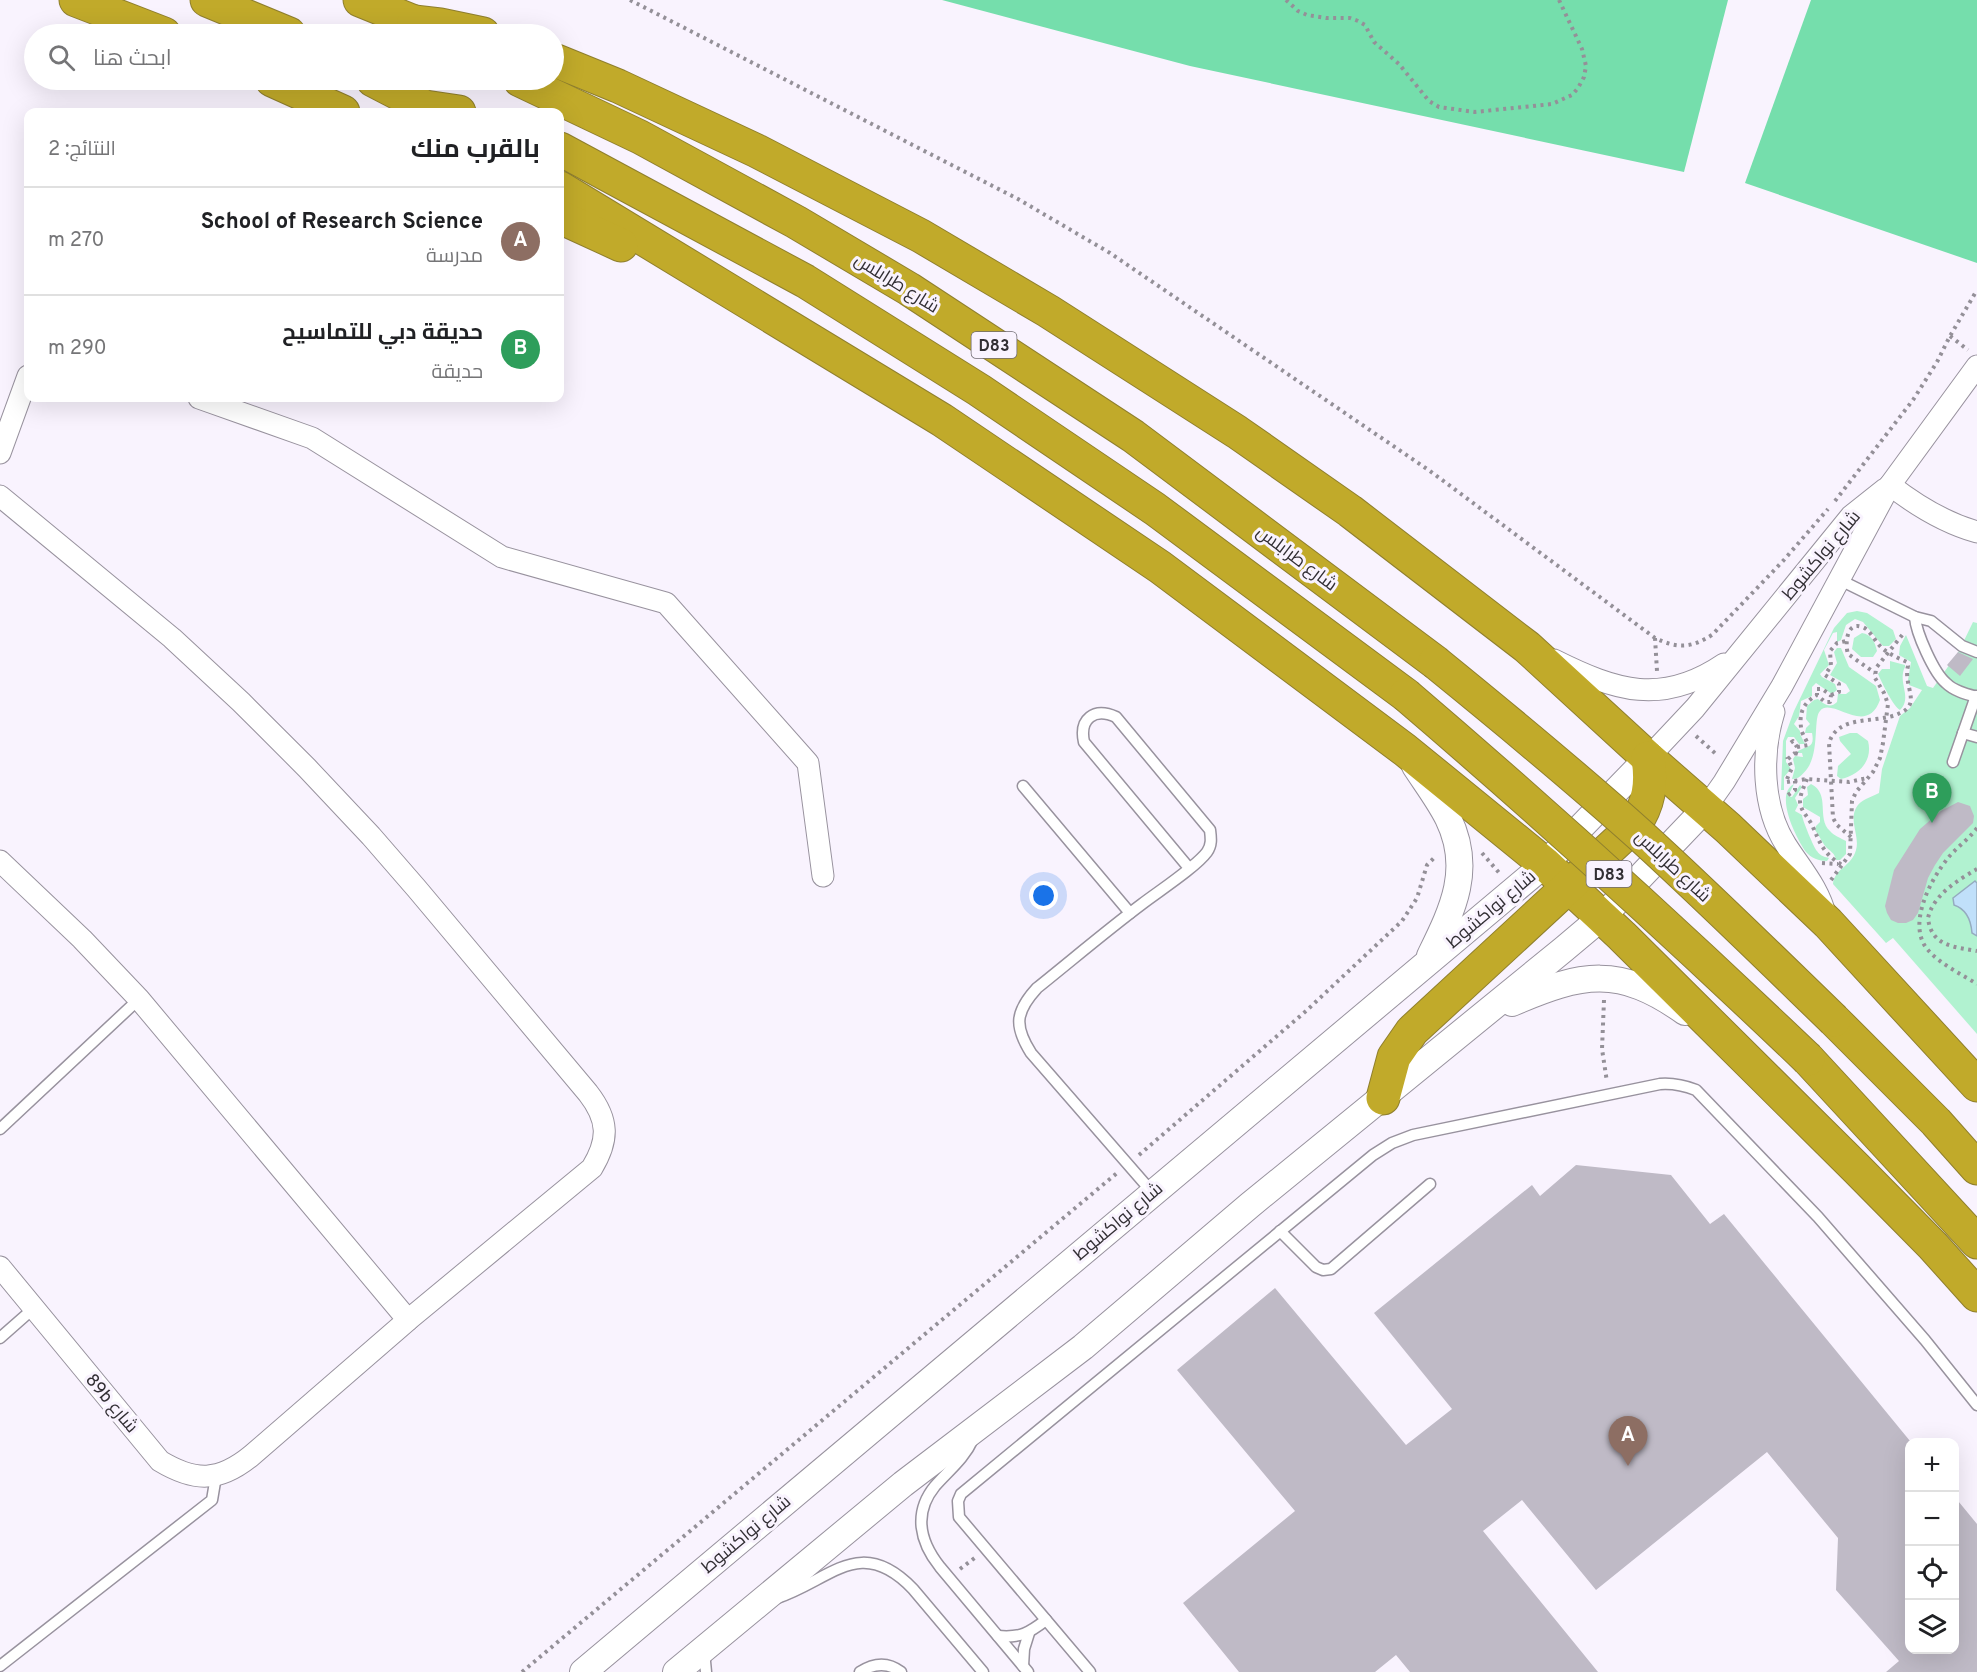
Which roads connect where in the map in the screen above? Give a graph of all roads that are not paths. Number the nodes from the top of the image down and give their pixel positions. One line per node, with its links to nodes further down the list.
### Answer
1 (76, 0): 4 (highway)
2 (207, 0): 5 (highway)
3 (360, 0): 6 (highway)
4 (138, 24)
5 (265, 24)
6 (413, 24)
7 (564, 64): 26 (highway)
8 (294, 90): 11 (highway)
9 (392, 90): 12 (highway)
10 (541, 90): 53 (highway, شارع طرابلس / D83, bridge)
11 (334, 108)
12 (425, 108)
13 (564, 151): 57 (highway, D83, bridge)
14 (564, 190): 16 (highway)
15 (564, 220): 16 (highway)
16 (669, 254): 33 (highway)
17 (1977, 366): 21 (street)
18 (24, 387): 20 (street)
19 (210, 402): 41 (street)
20 (0, 453)
21 (1890, 485): 23 (street); 24 (street, شارع نواكشوط); 27 (street, شارع نواكشوط)
22 (0, 496): 61 (street, 89b شارع)
23 (1977, 532)
24 (1840, 580): 25 (lane); 29 (street, شارع نواكشوط)
25 (1915, 617): 28 (lane); 30 (lane)
26 (1527, 646): 27 (street); 34 (highway)
27 (1742, 652): 34 (street, شارع نواكشوط)
28 (1977, 652)
29 (1782, 686): 37 (street, شارع نواكشوط); 45 (street)
30 (1976, 696): 31 (lane)
31 (1963, 733): 32 (lane); 35 (lane)
32 (1977, 737)
33 (1405, 750): 39 (highway); 46 (street)
34 (1648, 758): 37 (highway); 39 (street, شارع نواكشوط); 42 (highway)
35 (1953, 762)
36 (1023, 786): 43 (lane)
37 (1705, 809): 44 (street, شارع نواكشوط); 45 (highway)
38 (0, 861): 47 (street)
39 (1545, 864): 42 (highway); 46 (street, شارع نواكشوط)
40 (1189, 868): 40 (lane); 43 (lane)
41 (823, 876)
42 (1570, 887): 44 (highway); 51 (highway)
43 (1130, 913): 55 (lane)
44 (1602, 917): 48 (street, شارع نواكشوط); 49 (highway)
45 (1828, 923): 50 (highway)
46 (1426, 964): 55 (street, شارع نواكشوط)
47 (140, 999): 52 (lane); 61 (street)
48 (1484, 1015): 49 (street); 51 (street, شارع نواكشوط)
49 (1729, 1043): 59 (highway)
50 (1977, 1085)
51 (1383, 1098): 64 (street, شارع نواكشوط)
52 (0, 1130)
53 (1977, 1168)
54 (1430, 1184): 56 (lane)
55 (1152, 1192): 73 (street, شارع نواكشوط)
56 (1280, 1231): 63 (lane); 67 (lane)
57 (1977, 1242)
58 (0, 1268): 60 (street, 89b شارع)
59 (1977, 1295)
60 (34, 1308): 62 (lane); 65 (street, 89b شارع)
61 (408, 1320): 65 (street, 89b شارع)
62 (0, 1338)
63 (1977, 1405)
64 (977, 1428): 66 (street, شارع نواكشوط); 69 (lane)
65 (216, 1476): 71 (lane)
66 (759, 1602): 70 (street, شارع نواكشوط); 77 (lane)
67 (1046, 1620): 68 (lane); 78 (lane)
68 (1029, 1633): 69 (lane); 72 (lane)
69 (998, 1636): 72 (lane)
70 (705, 1660): 74 (street, شارع نواكشوط)
71 (1, 1663)
72 (1026, 1669)
73 (583, 1672)
74 (676, 1672)
75 (860, 1672): 76 (lane)
76 (901, 1672)
77 (984, 1672)
78 (1090, 1672)

